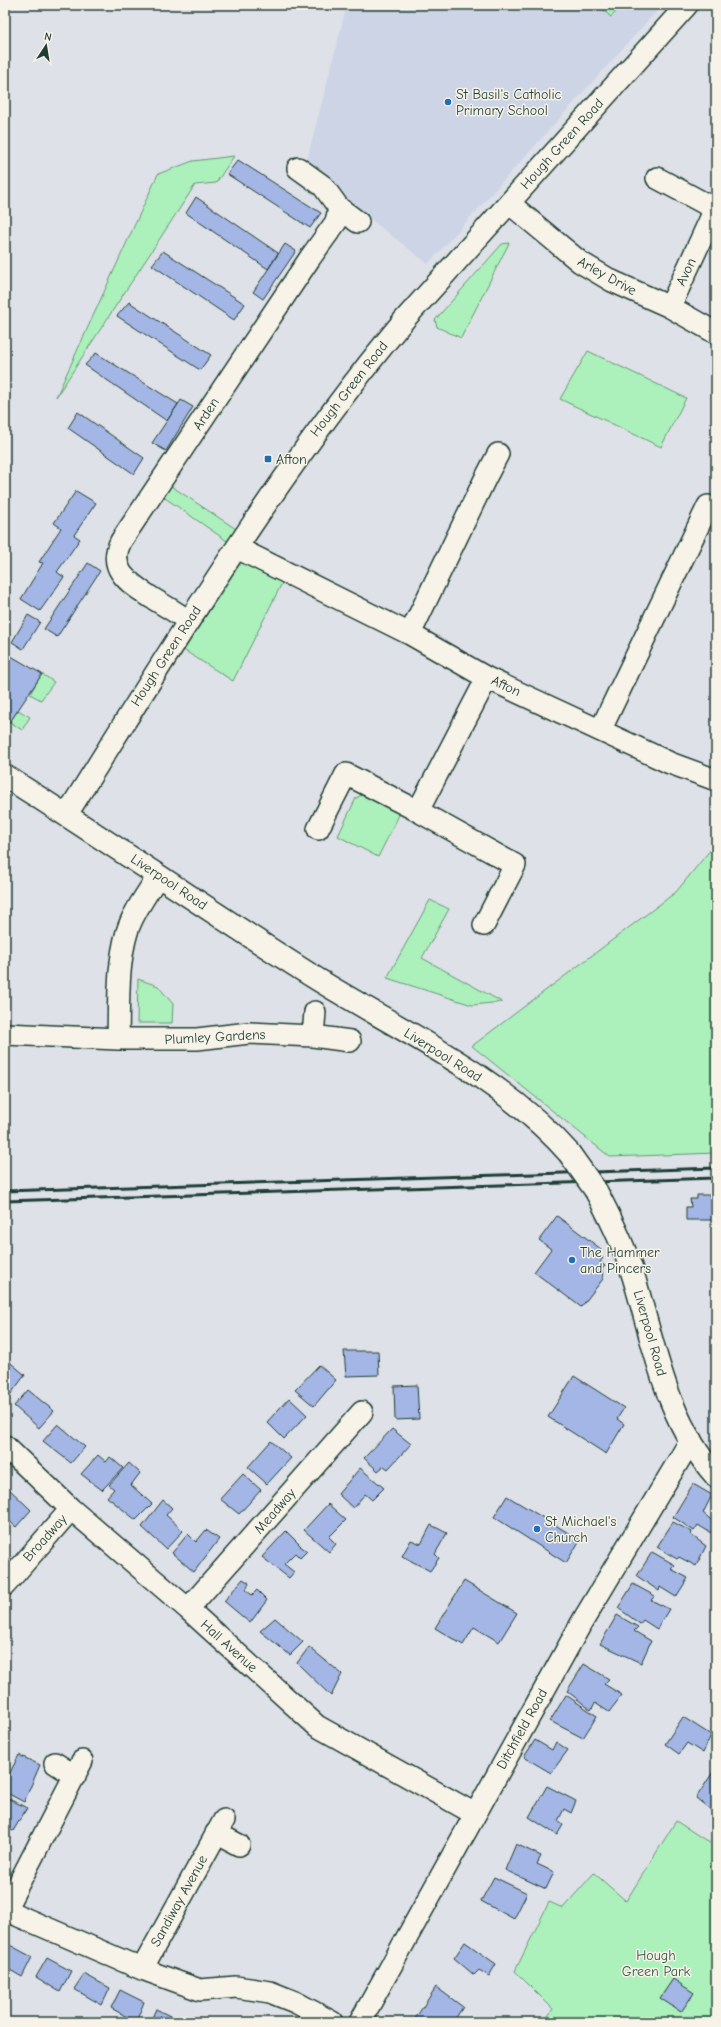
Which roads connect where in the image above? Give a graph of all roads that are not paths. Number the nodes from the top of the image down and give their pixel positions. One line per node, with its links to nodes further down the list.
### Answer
1 (687, 5): 4 (street, Hough Green Road)
2 (298, 168): 5 (street)
3 (657, 178): 7 (street, Avon)
4 (509, 203): 7 (street, Arley Drive); 11 (street, Hough Green Road)
5 (339, 208): 6 (street); 12 (street, Arden)
6 (358, 222)
7 (670, 308): 8 (street, Arley Drive)
8 (716, 333)
9 (498, 454): 13 (street)
10 (708, 506): 15 (street)
11 (237, 548): 12 (street, Hough Green Road); 13 (street, Afton)
12 (189, 621): 19 (street, Hough Green Road)
13 (410, 634): 14 (street, Afton)
14 (487, 678): 15 (street, Afton); 18 (street)
15 (601, 730): 17 (street, Afton)
16 (5, 776): 19 (main road, Liverpool Road)
17 (716, 780)
18 (418, 811): 20 (street); 22 (street)
19 (67, 814): 21 (main road, Liverpool Road)
20 (318, 829)
21 (158, 876): 26 (street); 29 (main road, Liverpool Road, bridge)
22 (484, 925)
23 (315, 1012): 25 (street)
24 (5, 1034): 26 (street, Plumley Gardens)
25 (313, 1036): 26 (street, Plumley Gardens); 27 (street, Plumley Gardens)
26 (118, 1039)
27 (350, 1041)
28 (362, 1412): 34 (street, Meadway)
29 (690, 1440): 31 (main road, Liverpool Road); 36 (street, Ditchfield Road)
30 (5, 1446): 32 (street, Hall Avenue)
31 (716, 1476)
32 (71, 1509): 33 (street, Broadway); 34 (street, Hall Avenue)
33 (5, 1585)
34 (188, 1609): 36 (street, Hall Avenue)
35 (55, 1763): 38 (street)
36 (475, 1814): 41 (street, Ditchfield Road)
37 (239, 1845): 39 (street, Sandiway Avenue)
38 (5, 1910): 39 (street)
39 (142, 1969): 40 (street)
40 (332, 2022)
41 (360, 2022)

